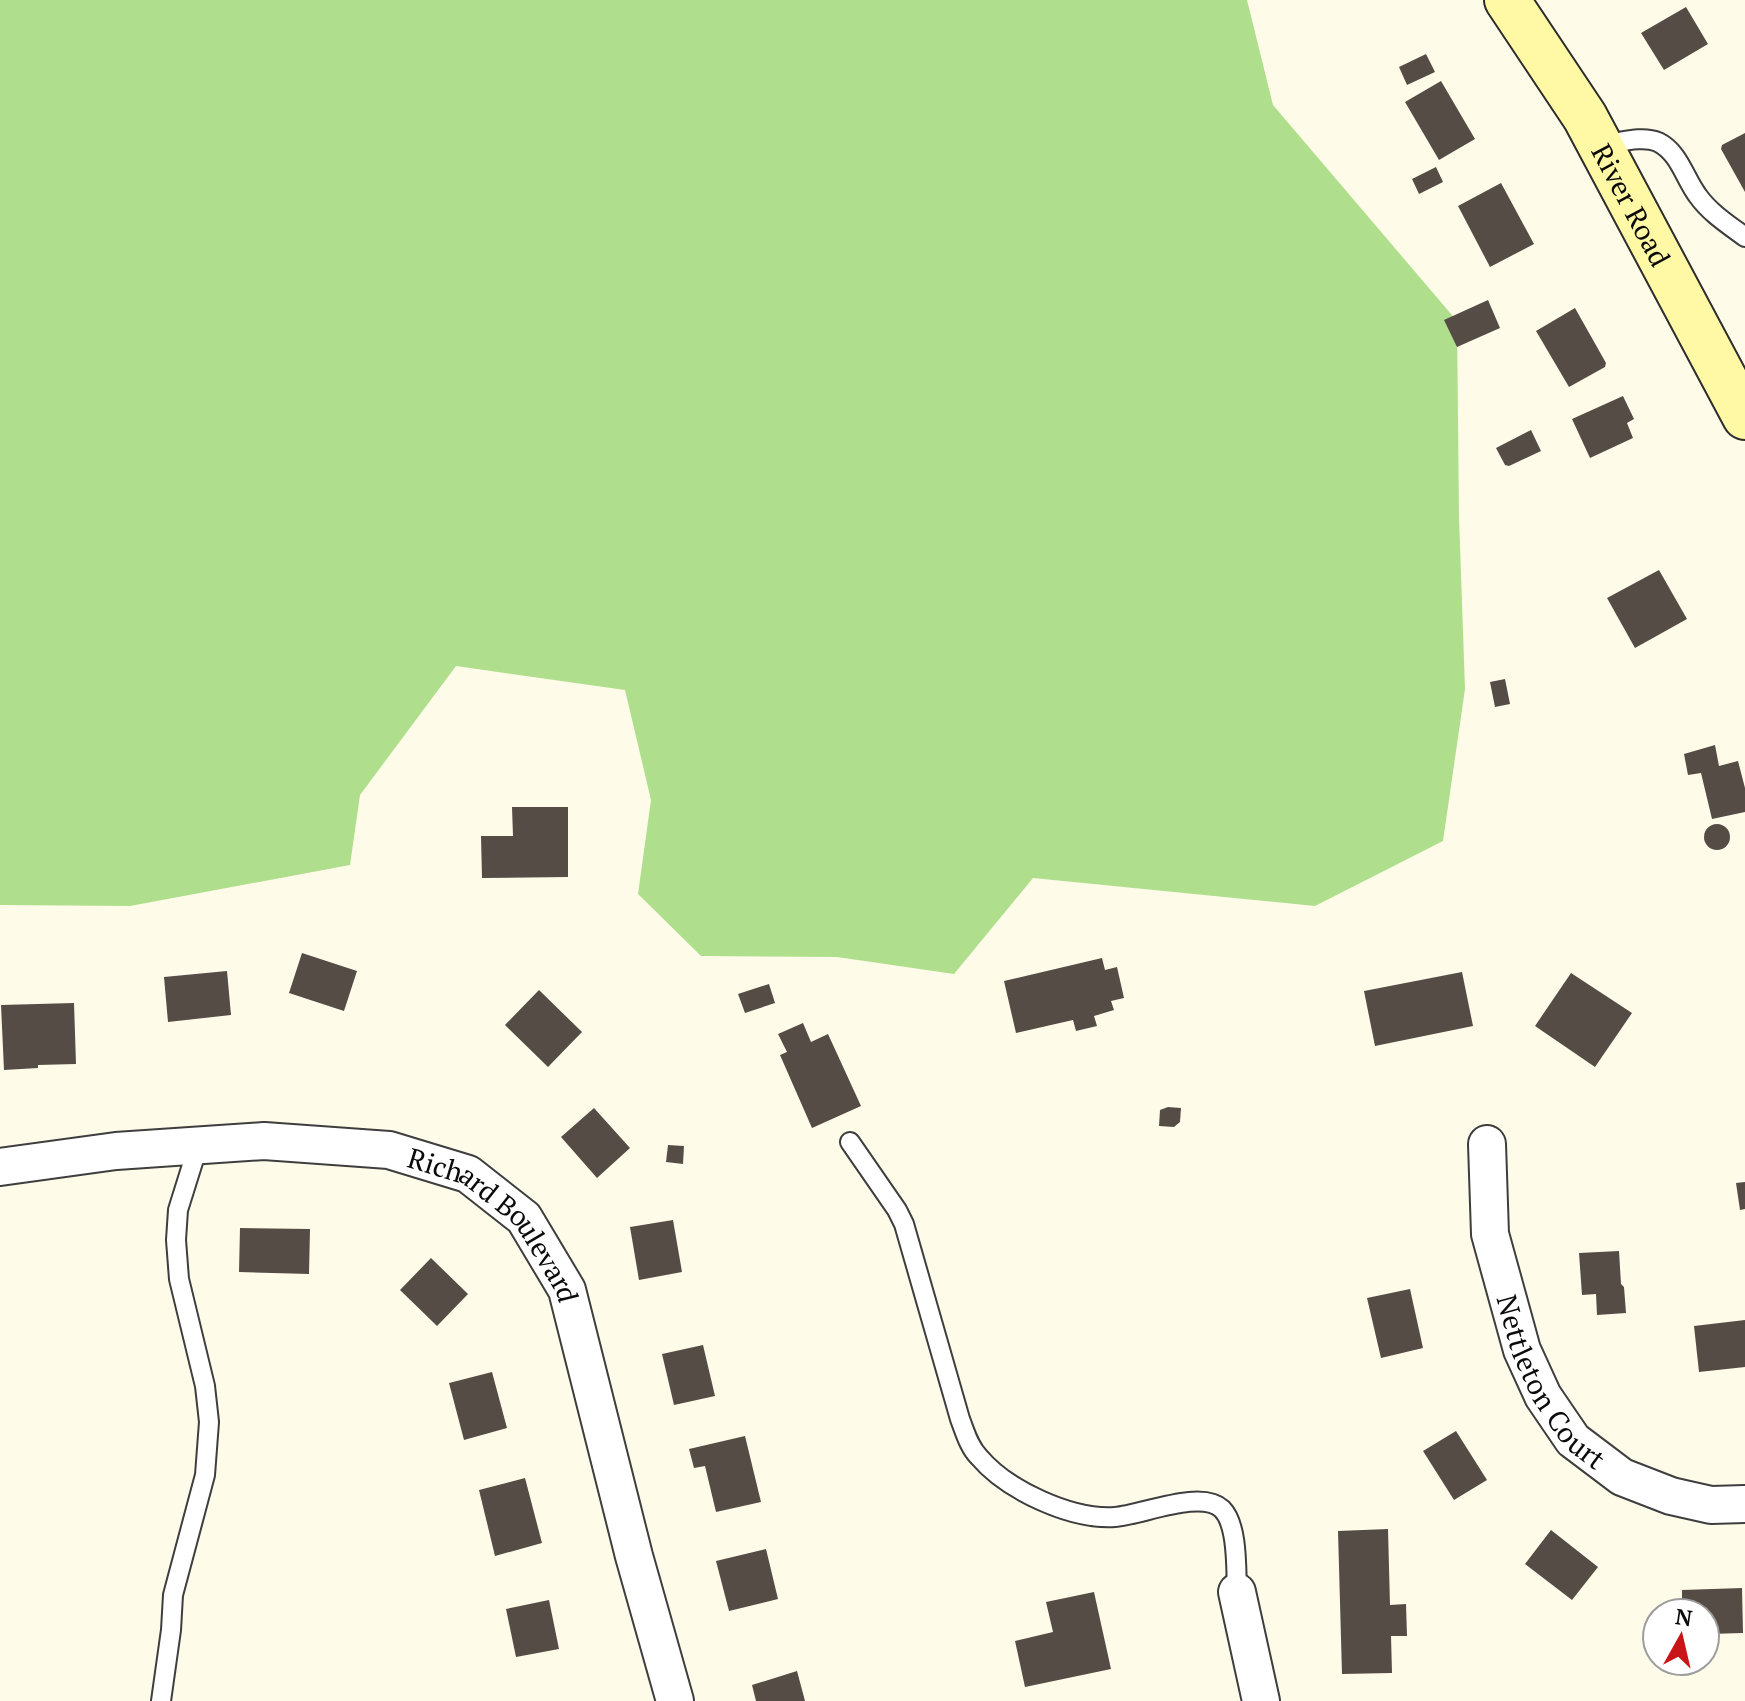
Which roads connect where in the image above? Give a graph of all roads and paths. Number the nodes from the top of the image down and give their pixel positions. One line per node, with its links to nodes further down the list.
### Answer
1 (1507, 0): 2 (main road, River Road)
2 (1599, 146): 3 (lane); 4 (main road, River Road)
3 (1745, 237)
4 (1745, 417)
5 (850, 1142): 10 (lane)
6 (1487, 1144): 9 (street, Nettleton Court)
7 (198, 1146): 8 (street, Richard Boulevard); 11 (lane); 12 (street, Richard Boulevard)
8 (0, 1167)
9 (1745, 1504)
10 (1237, 1592): 13 (street)
11 (161, 1701)
12 (675, 1701)
13 (1261, 1701)

